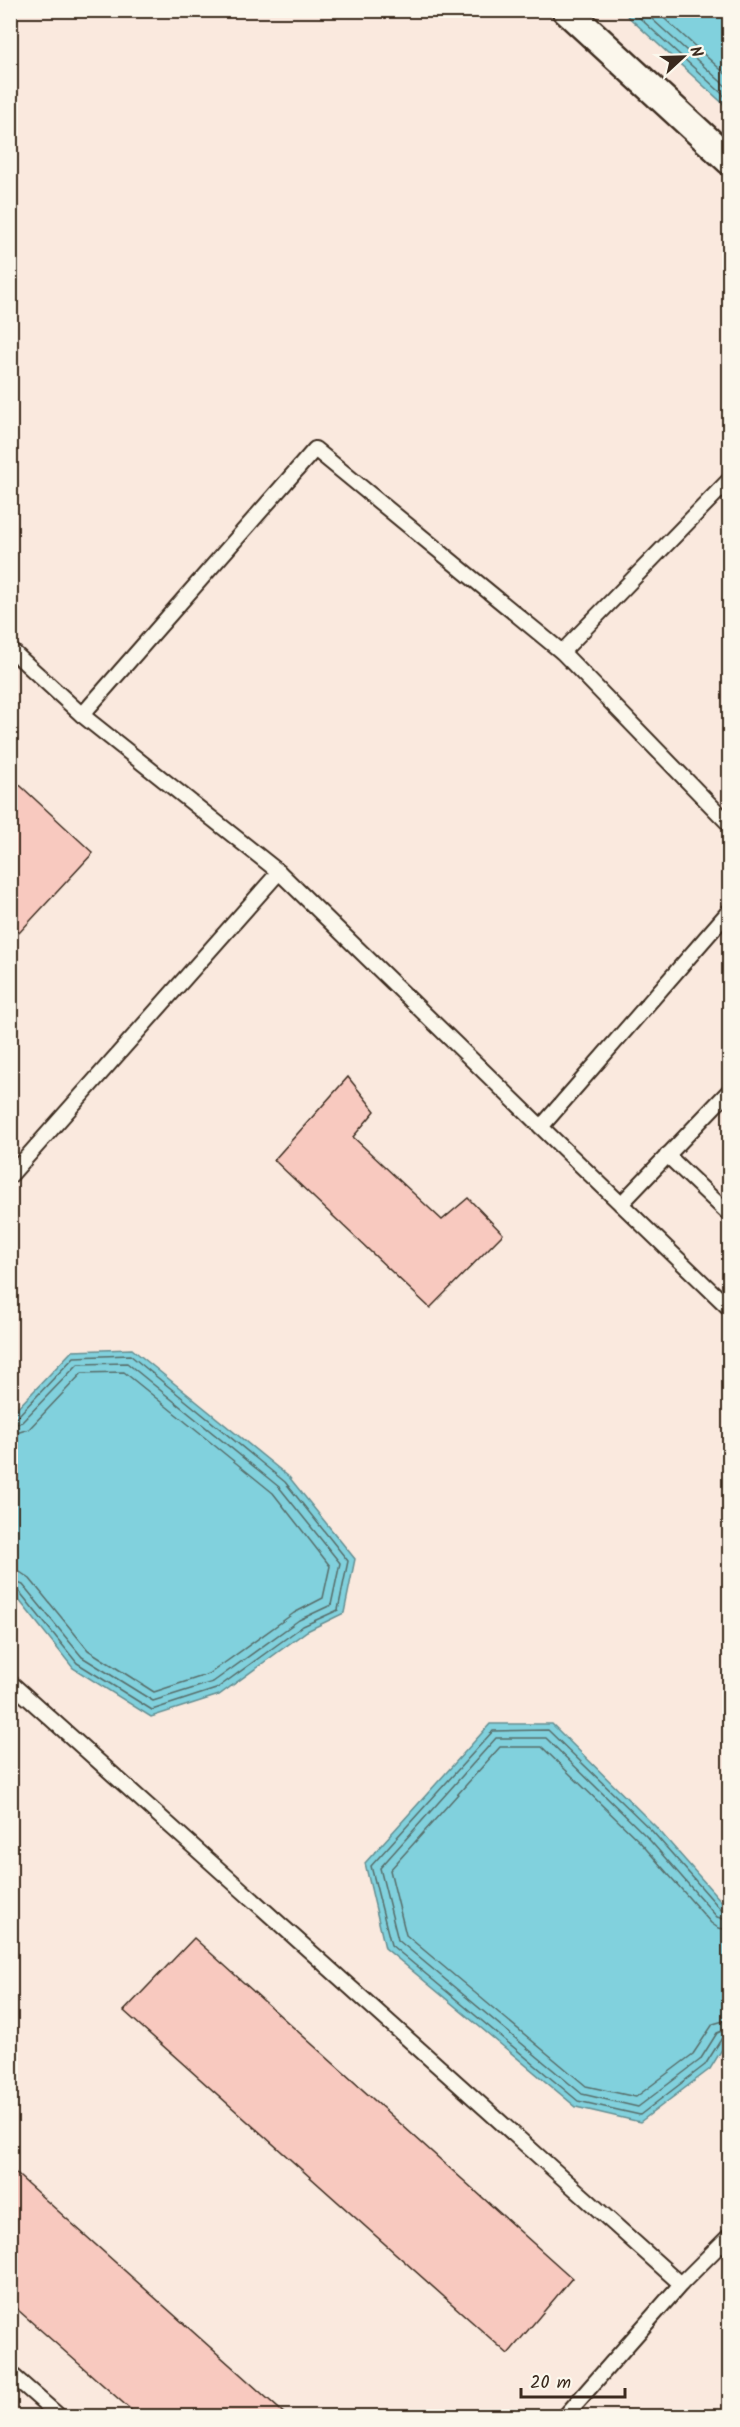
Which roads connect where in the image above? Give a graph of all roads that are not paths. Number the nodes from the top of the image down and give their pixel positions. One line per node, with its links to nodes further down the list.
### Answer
1 (566, 10): 2 (street)
2 (729, 161)
3 (729, 479): 5 (lane)
4 (10, 649): 6 (lane)
5 (562, 652): 6 (lane); 7 (lane)
6 (82, 715): 8 (lane)
7 (729, 825)
8 (279, 872): 11 (lane); 13 (lane)
9 (729, 910): 11 (lane)
10 (729, 1090): 12 (lane)
11 (541, 1127): 14 (lane)
12 (667, 1155): 14 (lane); 15 (lane)
13 (10, 1176)
14 (621, 1204): 16 (lane)
15 (729, 1215)
16 (729, 1309)
17 (10, 1682): 19 (lane)
18 (729, 2235): 19 (lane)
19 (681, 2284): 22 (lane)
20 (10, 2373): 21 (lane)
21 (59, 2416)
22 (565, 2416)

